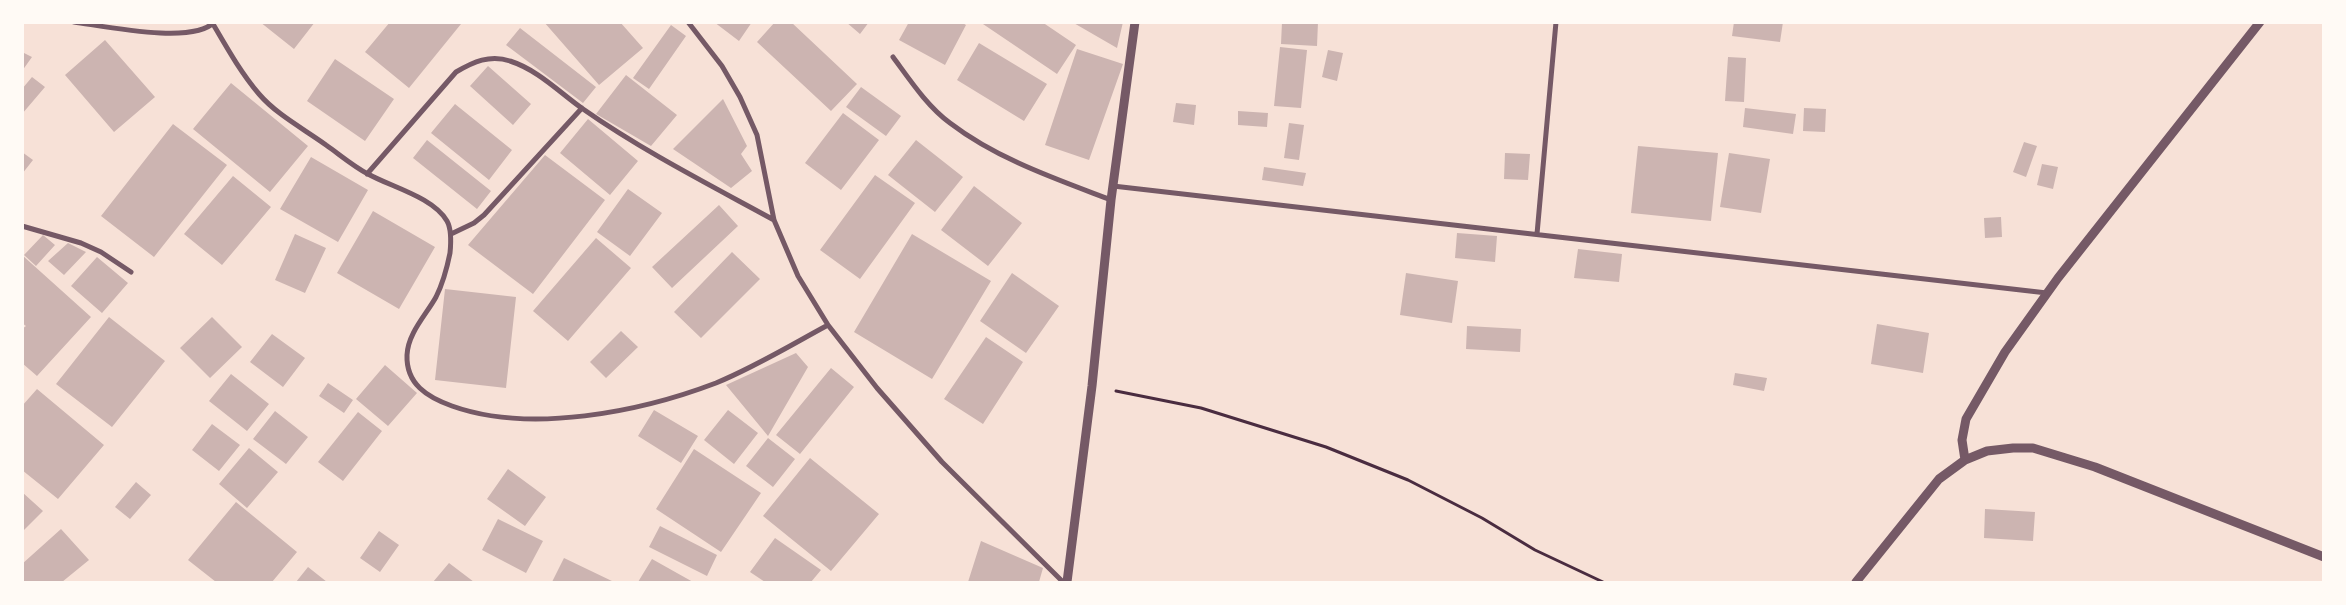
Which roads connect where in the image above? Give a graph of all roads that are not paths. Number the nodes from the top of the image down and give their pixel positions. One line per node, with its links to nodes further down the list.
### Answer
1 (74, 22): 6 (street)
2 (688, 22): 12 (street)
3 (1135, 22): 10 (street)
4 (1556, 22): 15 (street)
5 (2260, 22): 17 (street)
6 (213, 23): 9 (street)
7 (893, 57): 11 (street)
8 (582, 108): 9 (street); 12 (street); 14 (street)
9 (367, 174): 14 (street)
10 (1113, 186): 11 (street); 15 (street)
11 (1111, 200): 22 (street)
12 (774, 220): 18 (street)
13 (22, 226): 16 (street)
14 (451, 234): 18 (street)
15 (1537, 234): 17 (street)
16 (132, 272)
17 (2047, 293): 19 (street)
18 (828, 325): 21 (street)
19 (1964, 460): 20 (street); 23 (street)
20 (2324, 557)
21 (1063, 582)
22 (1067, 582)
23 (1856, 582)

